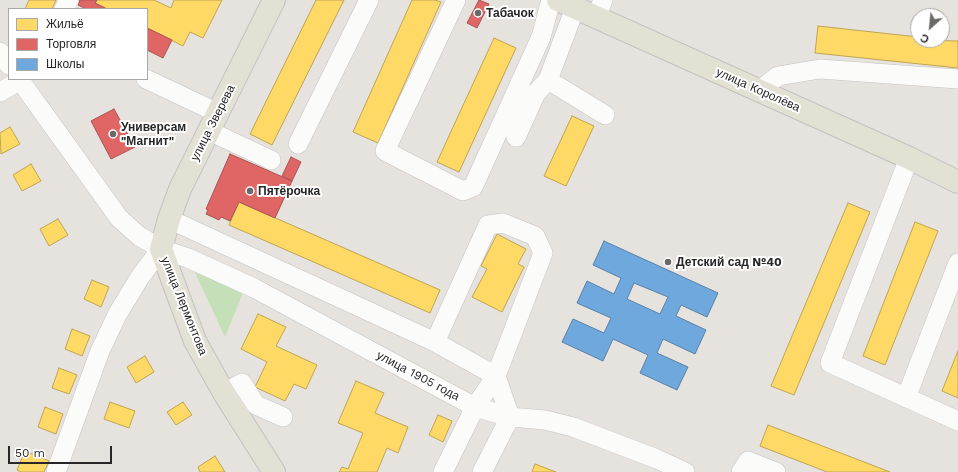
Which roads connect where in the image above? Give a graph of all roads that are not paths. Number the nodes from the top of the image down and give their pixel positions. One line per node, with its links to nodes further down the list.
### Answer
1 (274, 0): 16 (main road, улица Зверева)
2 (369, 0): 18 (street)
3 (456, 0): 4 (street)
4 (552, 0)
5 (566, 4): 6 (main road, улица Королёва); 11 (street)
6 (600, 9): 13 (main road, улица Королёва)
7 (0, 52): 8 (street)
8 (8, 64)
9 (20, 80): 14 (street); 23 (street, улица Лермонтова)
10 (148, 80): 16 (street)
11 (548, 80): 15 (street); 17 (street)
12 (958, 80): 13 (street)
13 (759, 91): 19 (main road, улица Королёва)
14 (0, 92)
15 (605, 115)
16 (213, 122): 20 (street); 22 (main road, улица Зверева)
17 (516, 138)
18 (298, 144)
19 (909, 158): 21 (main road, улица Королёва); 28 (street)
20 (271, 160)
21 (958, 182)
22 (169, 219): 23 (main road, улица Зверева); 25 (street)
23 (161, 249): 27 (main road, улица Лермонтова); 29 (street, улица 1905 года); 33 (street)
24 (958, 263): 28 (street)
25 (435, 342): 26 (street); 26 (street)
26 (496, 376): 29 (street); 30 (street)
27 (224, 393): 31 (street); 34 (main road, улица Лермонтова)
28 (906, 398): 32 (street)
29 (475, 407): 30 (street, улица 1905 года); 35 (street)
30 (510, 416): 36 (street); 37 (street, улица 1905 года)
31 (283, 417)
32 (958, 421)
33 (56, 472)
34 (274, 472)
35 (443, 472)
36 (482, 472)
37 (685, 472)
38 (742, 472): 39 (street)
39 (776, 472)

